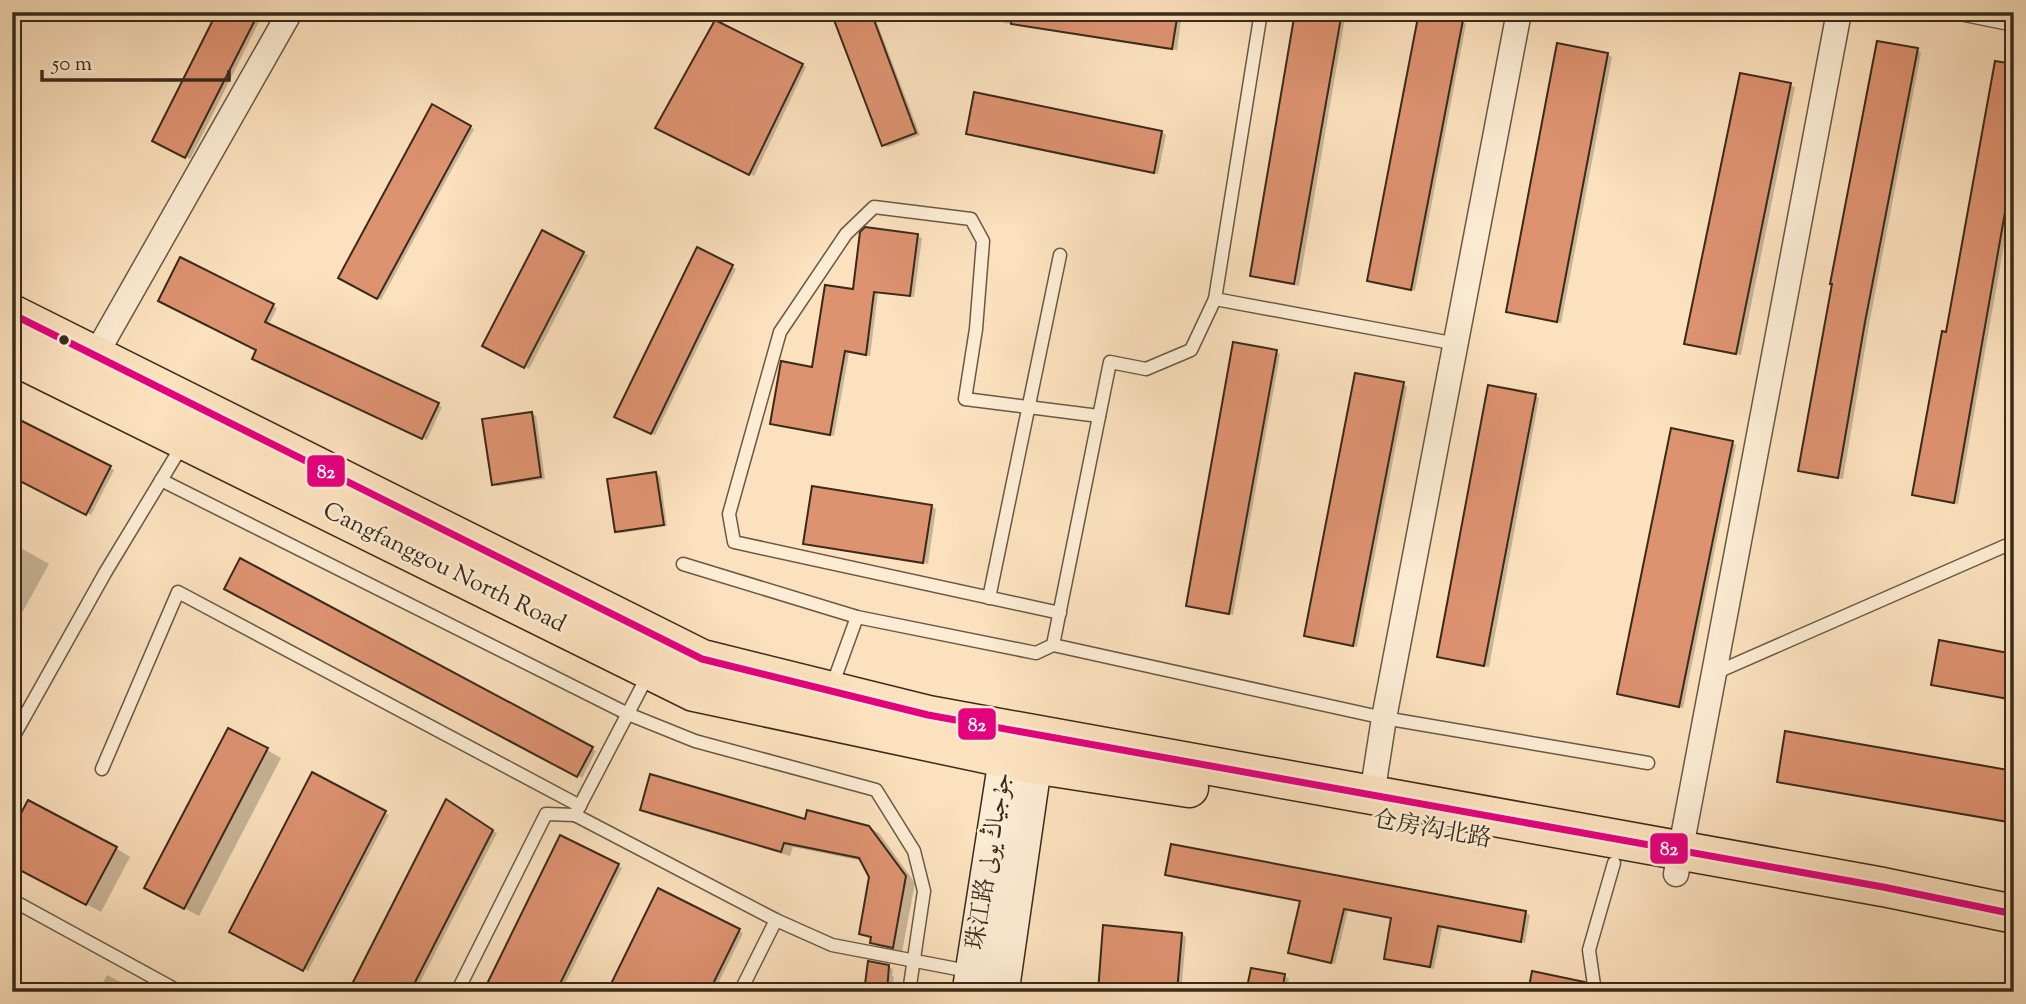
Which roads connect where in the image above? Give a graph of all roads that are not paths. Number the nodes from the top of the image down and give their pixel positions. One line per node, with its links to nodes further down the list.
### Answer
1 (290, 12): 11 (street)
2 (1261, 12): 8 (lane)
3 (1519, 12): 10 (street)
4 (1839, 12): 25 (street)
5 (1950, 12): 6 (lane)
6 (2014, 25)
7 (1060, 255): 14 (lane)
8 (1215, 299): 10 (lane); 15 (lane)
9 (12, 314): 11 (main road, Cangfanggou North Road)
10 (1457, 344): 28 (street)
11 (96, 354): 13 (street); 26 (main road, Cangfanggou North Road)
12 (12, 355): 13 (main road, Cangfanggou North Road)
13 (69, 383): 16 (main road, Cangfanggou North Road)
14 (1028, 407): 15 (lane); 20 (lane); 20 (lane)
15 (1099, 416): 21 (lane)
16 (185, 440): 17 (lane); 24 (main road, Cangfanggou North Road)
17 (161, 480): 27 (lane); 29 (lane)
18 (2014, 542): 25 (lane)
19 (682, 564): 22 (lane)
20 (989, 597): 21 (lane)
21 (1060, 613): 23 (lane)
22 (857, 617): 23 (lane); 26 (lane)
23 (1054, 645): 28 (lane)
24 (650, 671): 27 (lane); 30 (main road, Cangfanggou North Road)
25 (1715, 673): 35 (street)
26 (830, 691): 30 (main road, 仓房沟北路)
27 (628, 714): 34 (lane); 41 (lane)
28 (1384, 718): 31 (lane); 33 (street)
29 (12, 740)
30 (1022, 747): 33 (main road, 仓房沟北路); 36 (main road, 仓房沟北路); 42 (street, 珠江路 جۇجياڭ يولى)
31 (1648, 763)
32 (102, 769): 34 (lane)
33 (1372, 795): 35 (main road, 仓房沟北路)
34 (578, 810): 39 (lane); 44 (lane)
35 (1678, 862): 36 (main road, 仓房沟北路); 38 (main road, 仓房沟北路); 40 (main road, 仓房沟北路)
36 (1614, 863): 47 (lane)
37 (12, 900): 43 (lane)
38 (2014, 914)
39 (776, 920): 41 (lane); 45 (lane)
40 (2014, 937)
41 (913, 961): 42 (lane); 46 (lane)
42 (981, 985)
43 (180, 992)
44 (457, 992)
45 (740, 992)
46 (909, 992)
47 (1595, 992)

